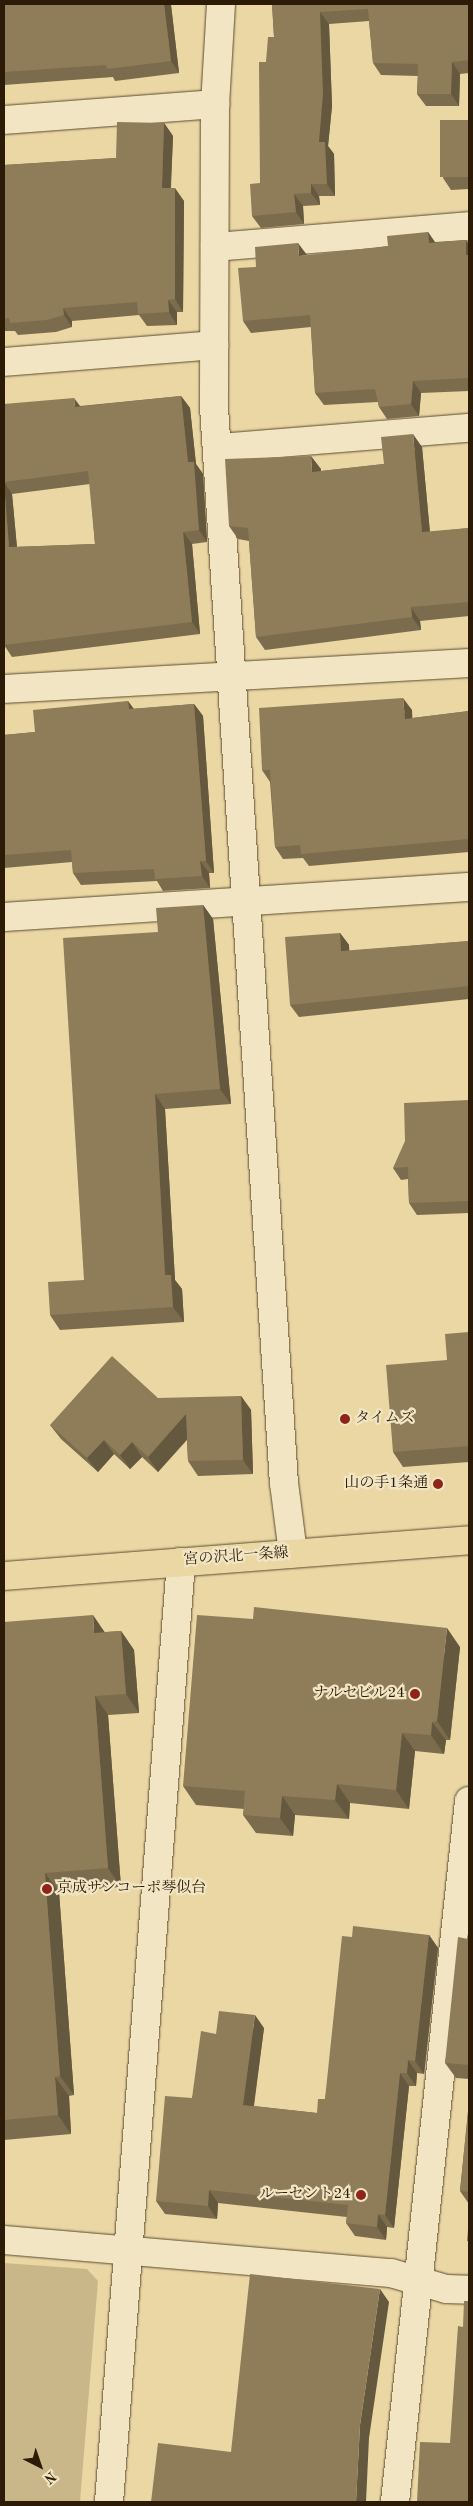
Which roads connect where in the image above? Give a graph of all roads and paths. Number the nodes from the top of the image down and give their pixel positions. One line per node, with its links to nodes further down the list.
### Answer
1 (220, 4): 2 (street)
2 (215, 104): 3 (street); 5 (street)
3 (4, 120)
4 (469, 226): 5 (street)
5 (215, 247): 6 (street)
6 (214, 345): 7 (street); 9 (street)
7 (4, 362)
8 (469, 428): 9 (street)
9 (218, 448): 11 (street)
10 (469, 663): 11 (street)
11 (229, 673): 12 (street); 14 (street)
12 (4, 689)
13 (469, 888): 14 (street)
14 (246, 900): 15 (street); 17 (street)
15 (4, 917)
16 (469, 1540): 17 (main road, 宮の沢北一条線)
17 (294, 1553): 18 (main road, 宮の沢北一条線)
18 (181, 1562): 19 (main road, 宮の沢北一条線); 22 (street)
19 (4, 1576)
20 (469, 1801): 23 (street)
21 (4, 2240): 22 (street)
22 (129, 2250): 23 (street); 25 (street)
23 (418, 2281): 24 (street); 26 (street)
24 (469, 2290)
25 (109, 2502)
26 (395, 2502)

